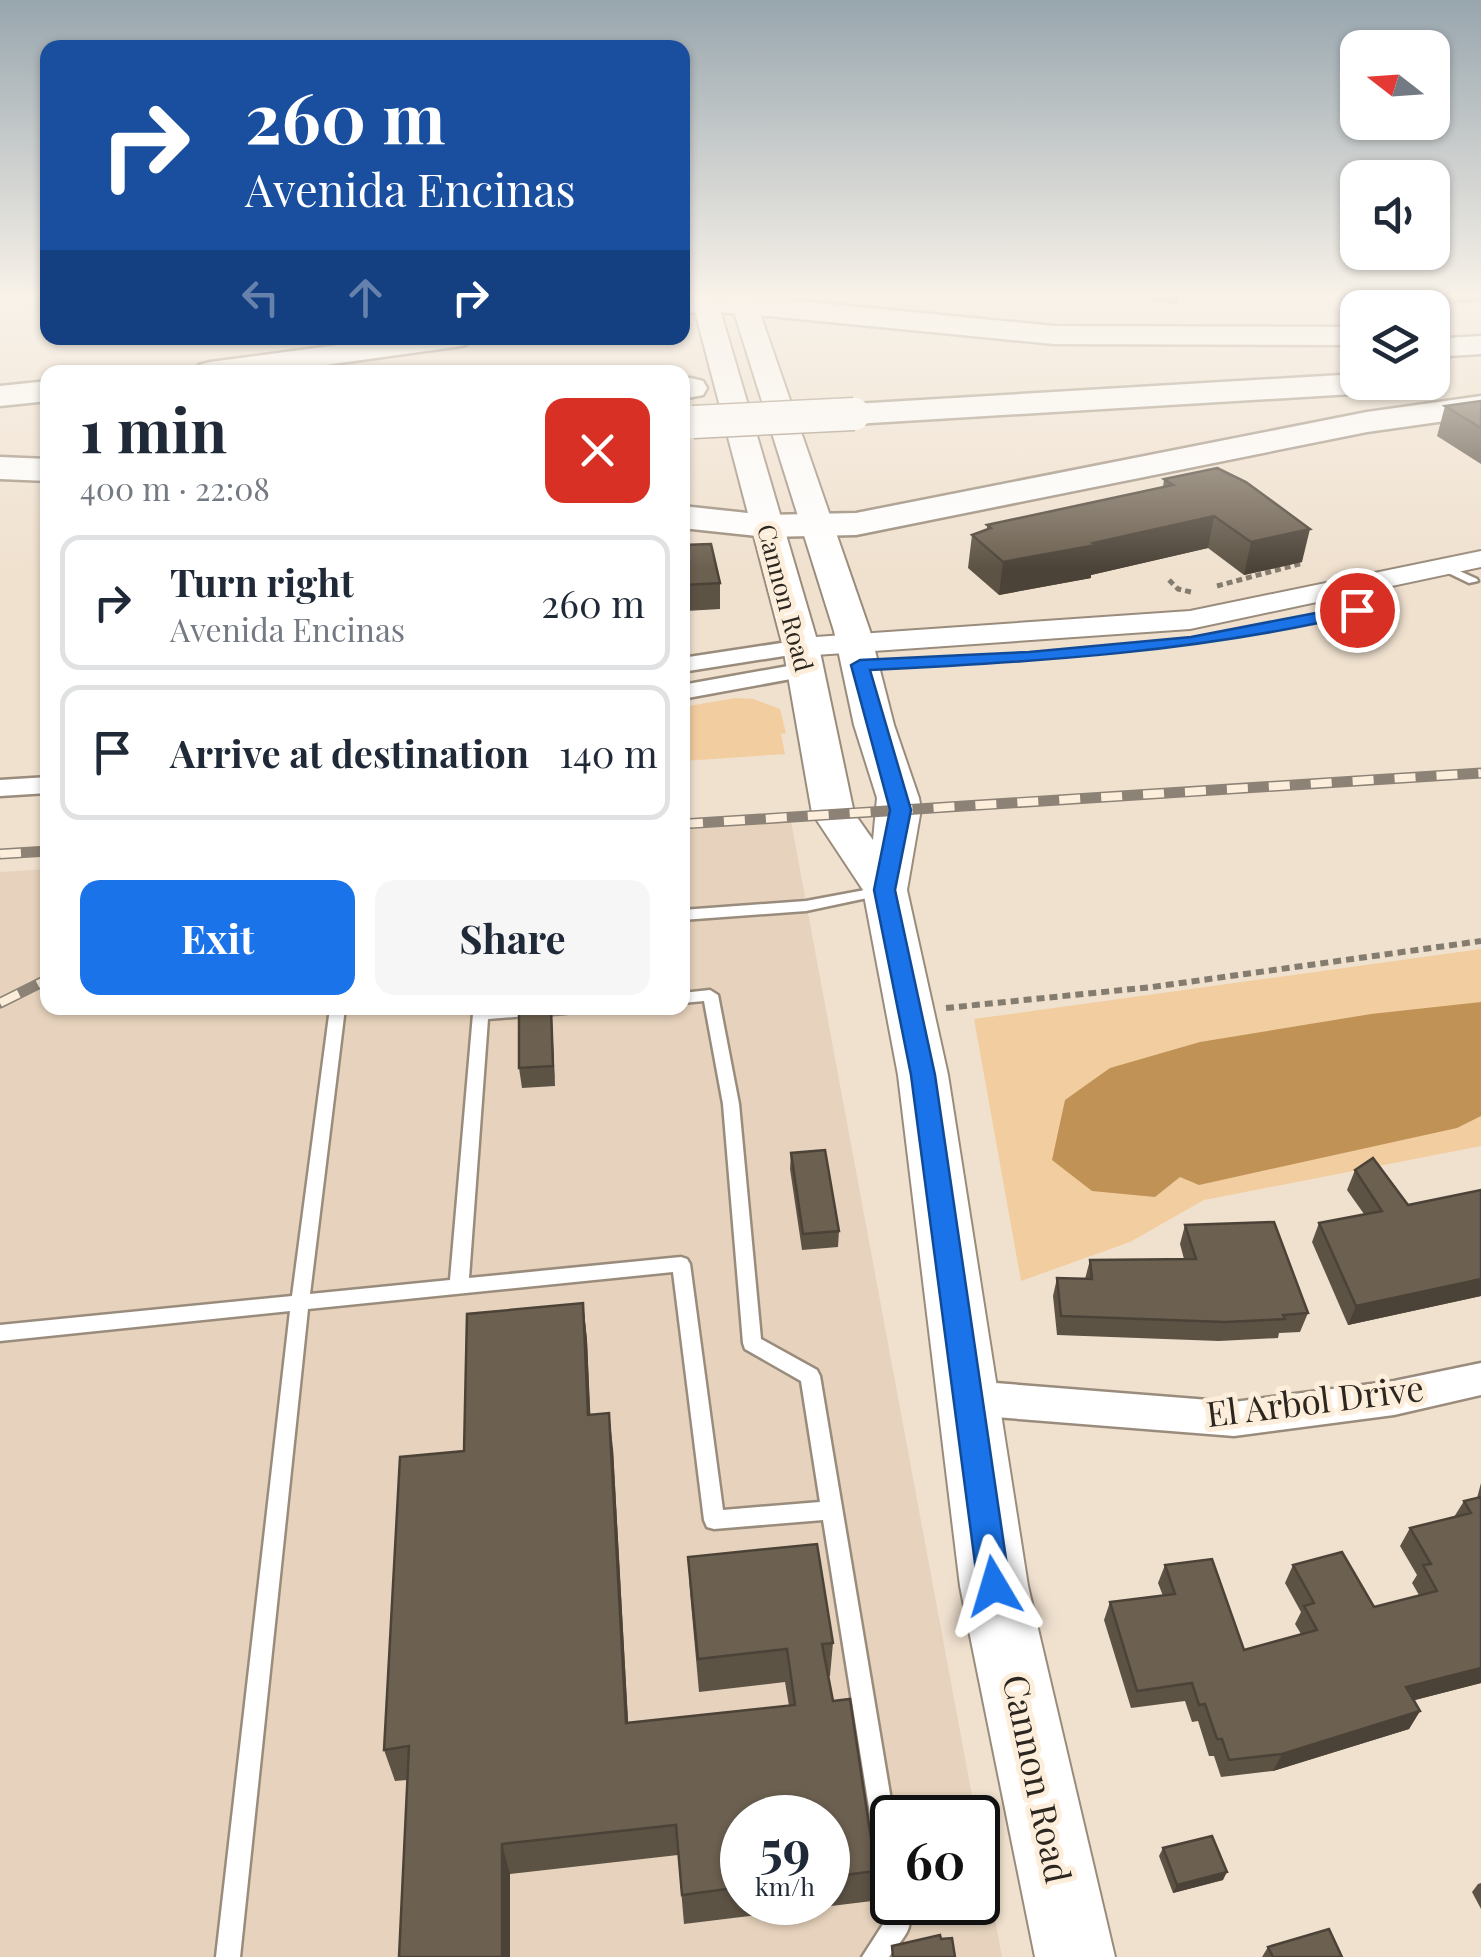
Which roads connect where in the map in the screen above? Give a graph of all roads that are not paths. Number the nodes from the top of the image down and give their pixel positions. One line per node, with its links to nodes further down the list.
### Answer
1 (723, 387): 18 (main road, Cannon Road)
2 (771, 387): 17 (main road, Cannon Road)
3 (811, 387): 8 (highway)
4 (1297, 387): 7 (highway, bridge)
5 (40, 392): 6 (highway)
6 (0, 396)
7 (690, 405)
8 (690, 405)
9 (1481, 406): 17 (highway)
10 (40, 416): 11 (highway)
11 (0, 418)
12 (40, 451): 13 (highway)
13 (0, 452)
14 (0, 468): 15 (highway)
15 (40, 470)
16 (690, 517): 18 (highway)
17 (816, 525): 18 (highway); 20 (main road, Cannon Road)
18 (766, 526): 21 (main road, Cannon Road)
19 (1478, 573): 20 (street); 20 (street)
20 (857, 654): 21 (street); 26 (main road, Cannon Road)
21 (803, 659): 22 (street); 23 (street); 26 (main road, Cannon Road)
22 (690, 665)
23 (690, 690)
24 (40, 786): 25 (street)
25 (0, 788)
26 (884, 890): 27 (lane); 35 (main road, Cannon Road)
27 (690, 913)
28 (690, 997): 36 (lane)
29 (336, 1015): 32 (lane)
30 (481, 1015): 31 (lane)
31 (459, 1286): 32 (lane); 36 (lane)
32 (300, 1302): 33 (lane); 39 (lane)
33 (0, 1333)
34 (1481, 1379): 35 (street, El Arbol Drive)
35 (970, 1398): 41 (main road, Cannon Road)
36 (832, 1510): 37 (lane)
37 (879, 1795)
38 (896, 1925): 40 (lane)
39 (228, 1957)
40 (874, 1957)
41 (1075, 1957)

